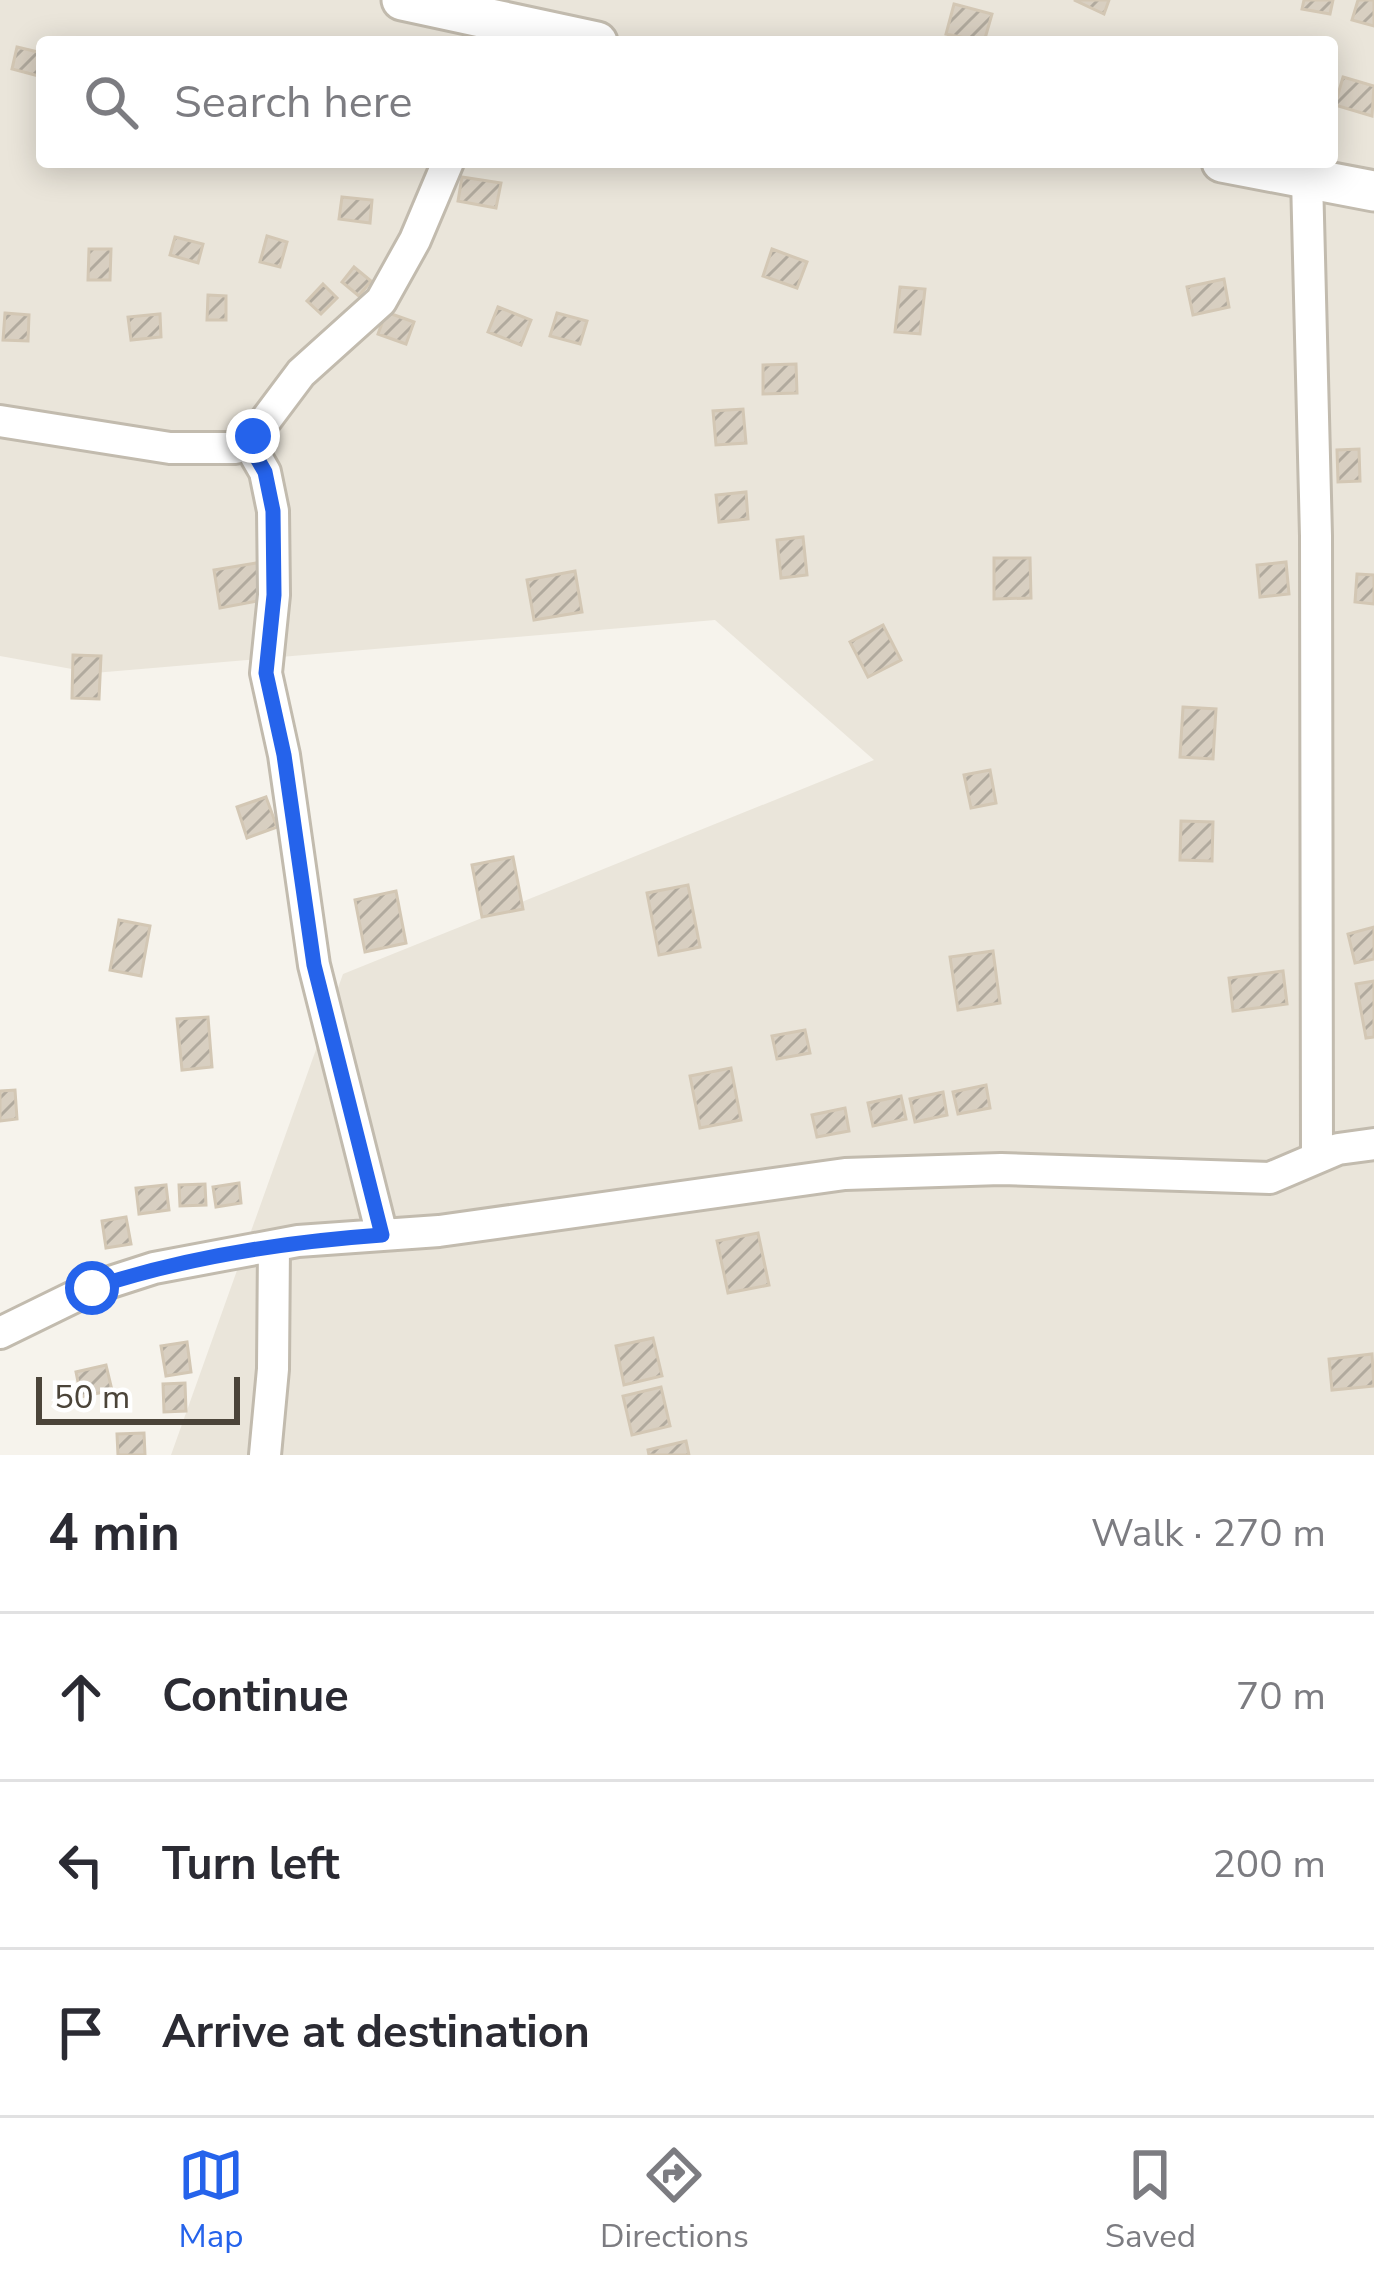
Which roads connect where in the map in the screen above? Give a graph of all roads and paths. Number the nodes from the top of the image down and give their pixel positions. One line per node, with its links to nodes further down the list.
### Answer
1 (402, 0): 2 (street)
2 (502, 32): 3 (street)
3 (540, 36)
4 (445, 168): 9 (street)
5 (1254, 168): 6 (street)
6 (1307, 178): 7 (street); 11 (street)
7 (1374, 191)
8 (0, 421): 9 (street)
9 (247, 441): 12 (street)
10 (1374, 1144): 11 (street)
11 (1317, 1156): 12 (street)
12 (382, 1235): 13 (street)
13 (274, 1246): 14 (street); 15 (street)
14 (0, 1333)
15 (265, 1455)

